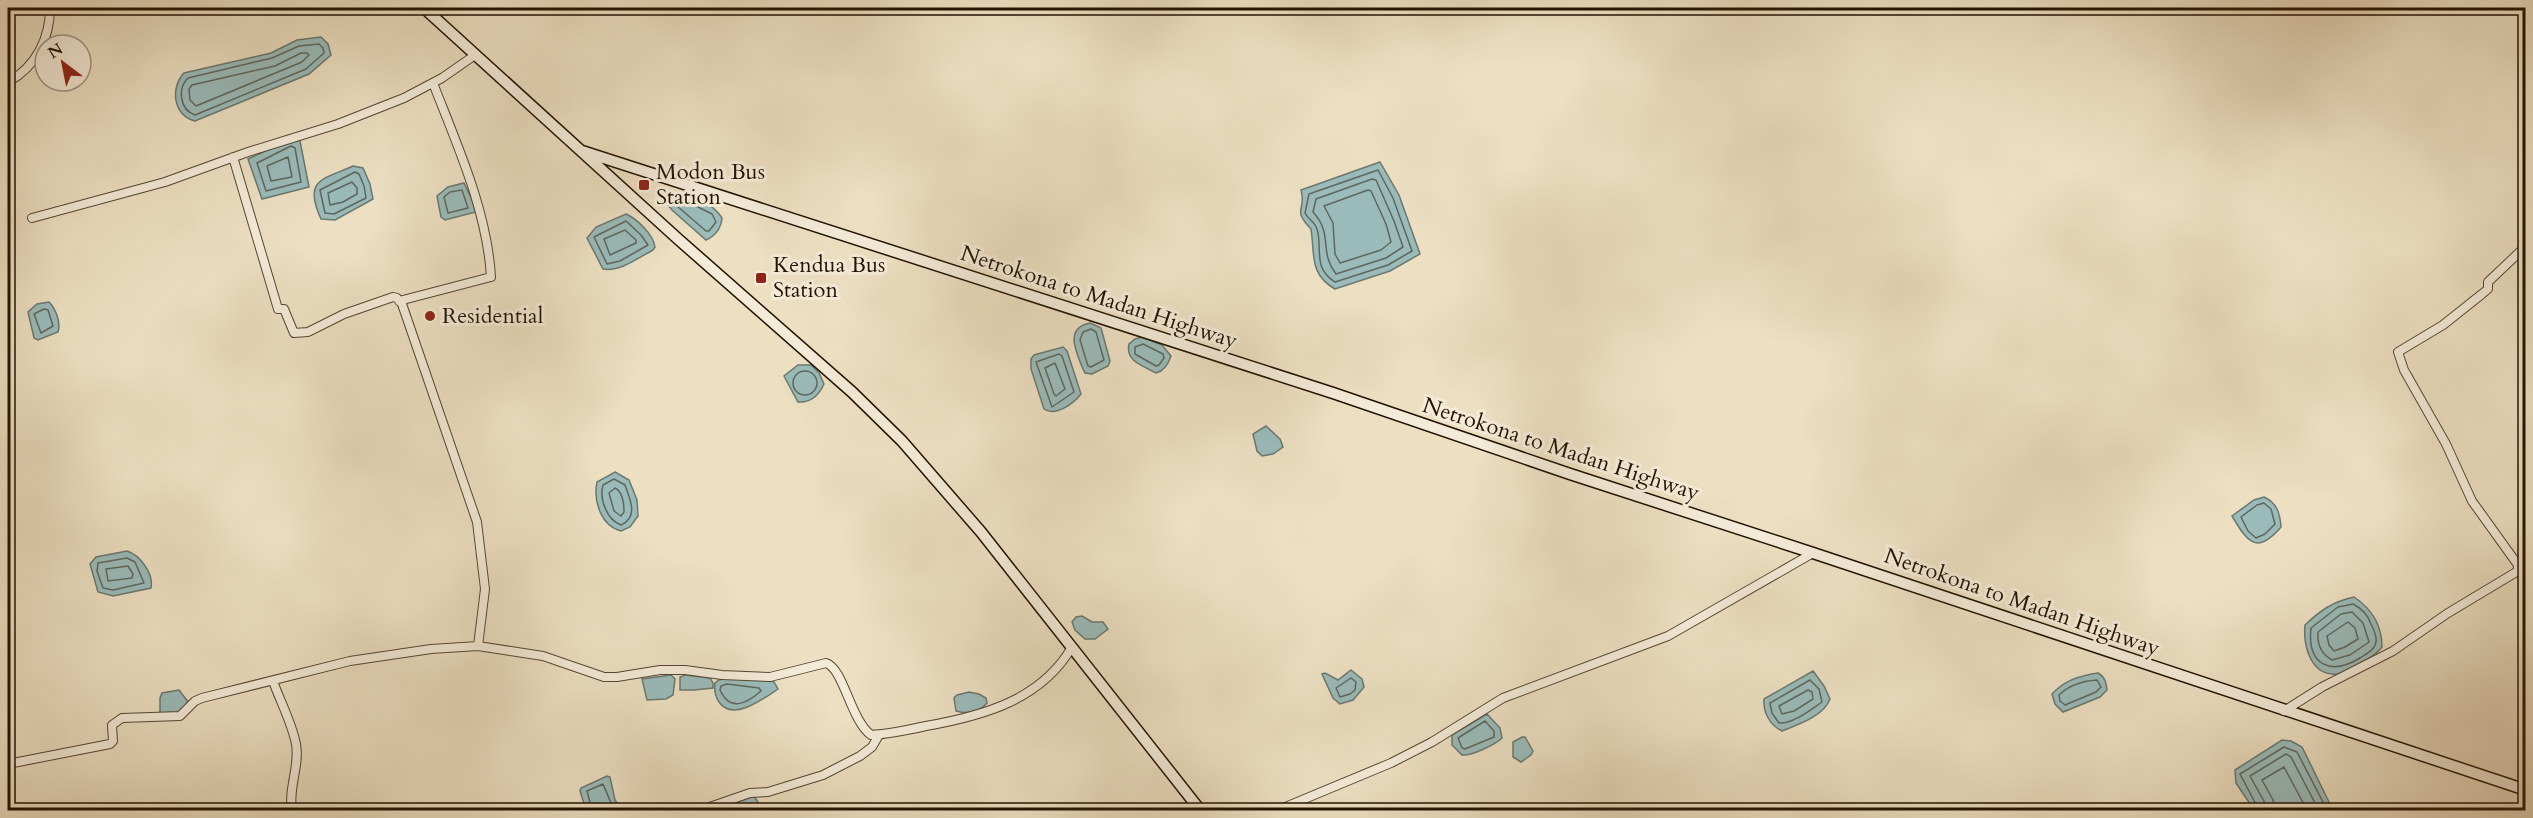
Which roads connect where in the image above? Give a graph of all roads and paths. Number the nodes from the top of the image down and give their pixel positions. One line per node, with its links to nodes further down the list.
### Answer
1 (50, 8): 4 (street)
2 (424, 8): 3 (main road)
3 (475, 55): 5 (street); 6 (main road)
4 (8, 82)
5 (433, 83): 7 (street); 10 (street)
6 (582, 151): 11 (main road, Netrokona to Madan Highway); 13 (main road)
7 (233, 157): 8 (street); 10 (street)
8 (32, 218)
9 (2526, 246): 15 (street)
10 (399, 301): 12 (street)
11 (1813, 553): 15 (main road, Netrokona to Madan Highway); 22 (street)
12 (478, 646): 14 (street); 16 (street)
13 (1072, 647): 16 (street); 21 (main road)
14 (273, 681): 17 (street); 19 (street)
15 (2284, 711): 18 (main road, Netrokona to Madan Highway)
16 (879, 735): 20 (street)
17 (8, 764)
18 (2526, 790)
19 (292, 810)
20 (701, 810)
21 (1200, 810)
22 (1278, 810)

